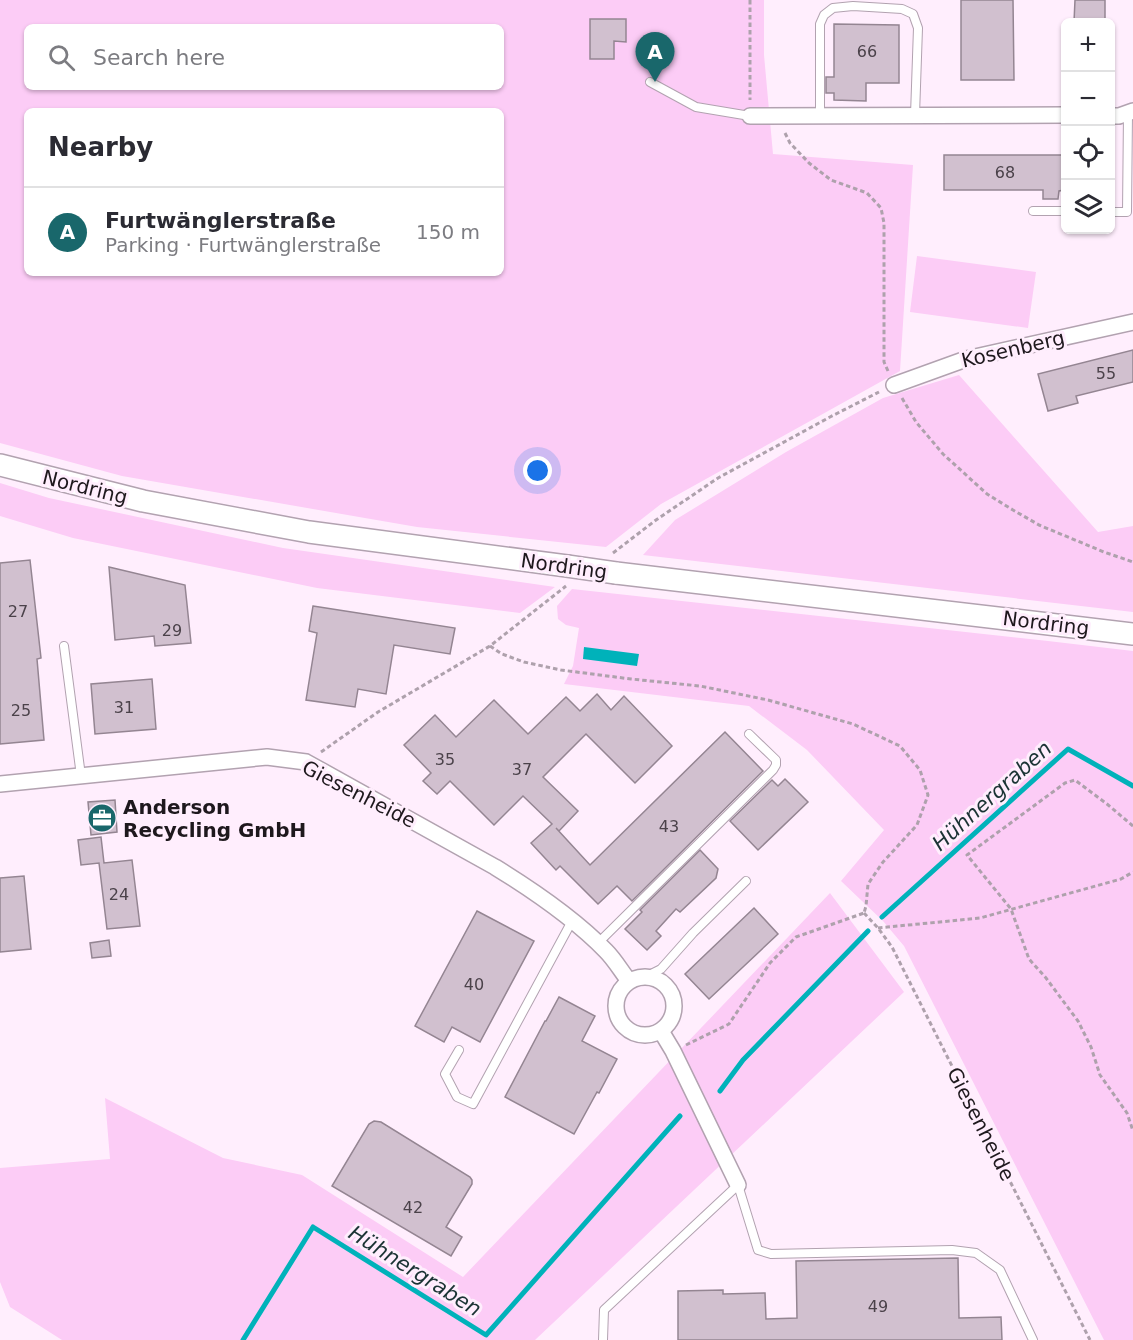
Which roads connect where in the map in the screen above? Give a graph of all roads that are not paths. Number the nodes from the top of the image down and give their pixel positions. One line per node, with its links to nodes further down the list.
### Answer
1 (650, 82): 6 (lane)
2 (1130, 112): 7 (street); 10 (lane)
3 (820, 115): 4 (street); 4 (lane); 6 (street)
4 (915, 115): 5 (street)
5 (1061, 115)
6 (750, 116)
7 (1115, 116)
8 (1033, 211): 9 (lane)
9 (1061, 211)
10 (1115, 212)
11 (1133, 322): 12 (street, Kosenberg)
12 (894, 385)
13 (0, 465): 14 (main road, Nordring, bridge)
14 (1133, 634)
15 (64, 646): 17 (lane)
16 (749, 734): 21 (lane)
17 (81, 776): 18 (street, Giesenheide); 20 (street, Giesenheide)
18 (0, 784)
19 (746, 881): 22 (lane)
20 (572, 921): 21 (street, Giesenheide); 25 (lane)
21 (597, 944): 23 (street, Giesenheide)
22 (647, 976): 23 (street); 24 (street)
23 (628, 981): 24 (street)
24 (661, 1031): 26 (street)
25 (459, 1050)
26 (738, 1185): 27 (lane); 28 (lane)
27 (603, 1340)
28 (1034, 1340)

